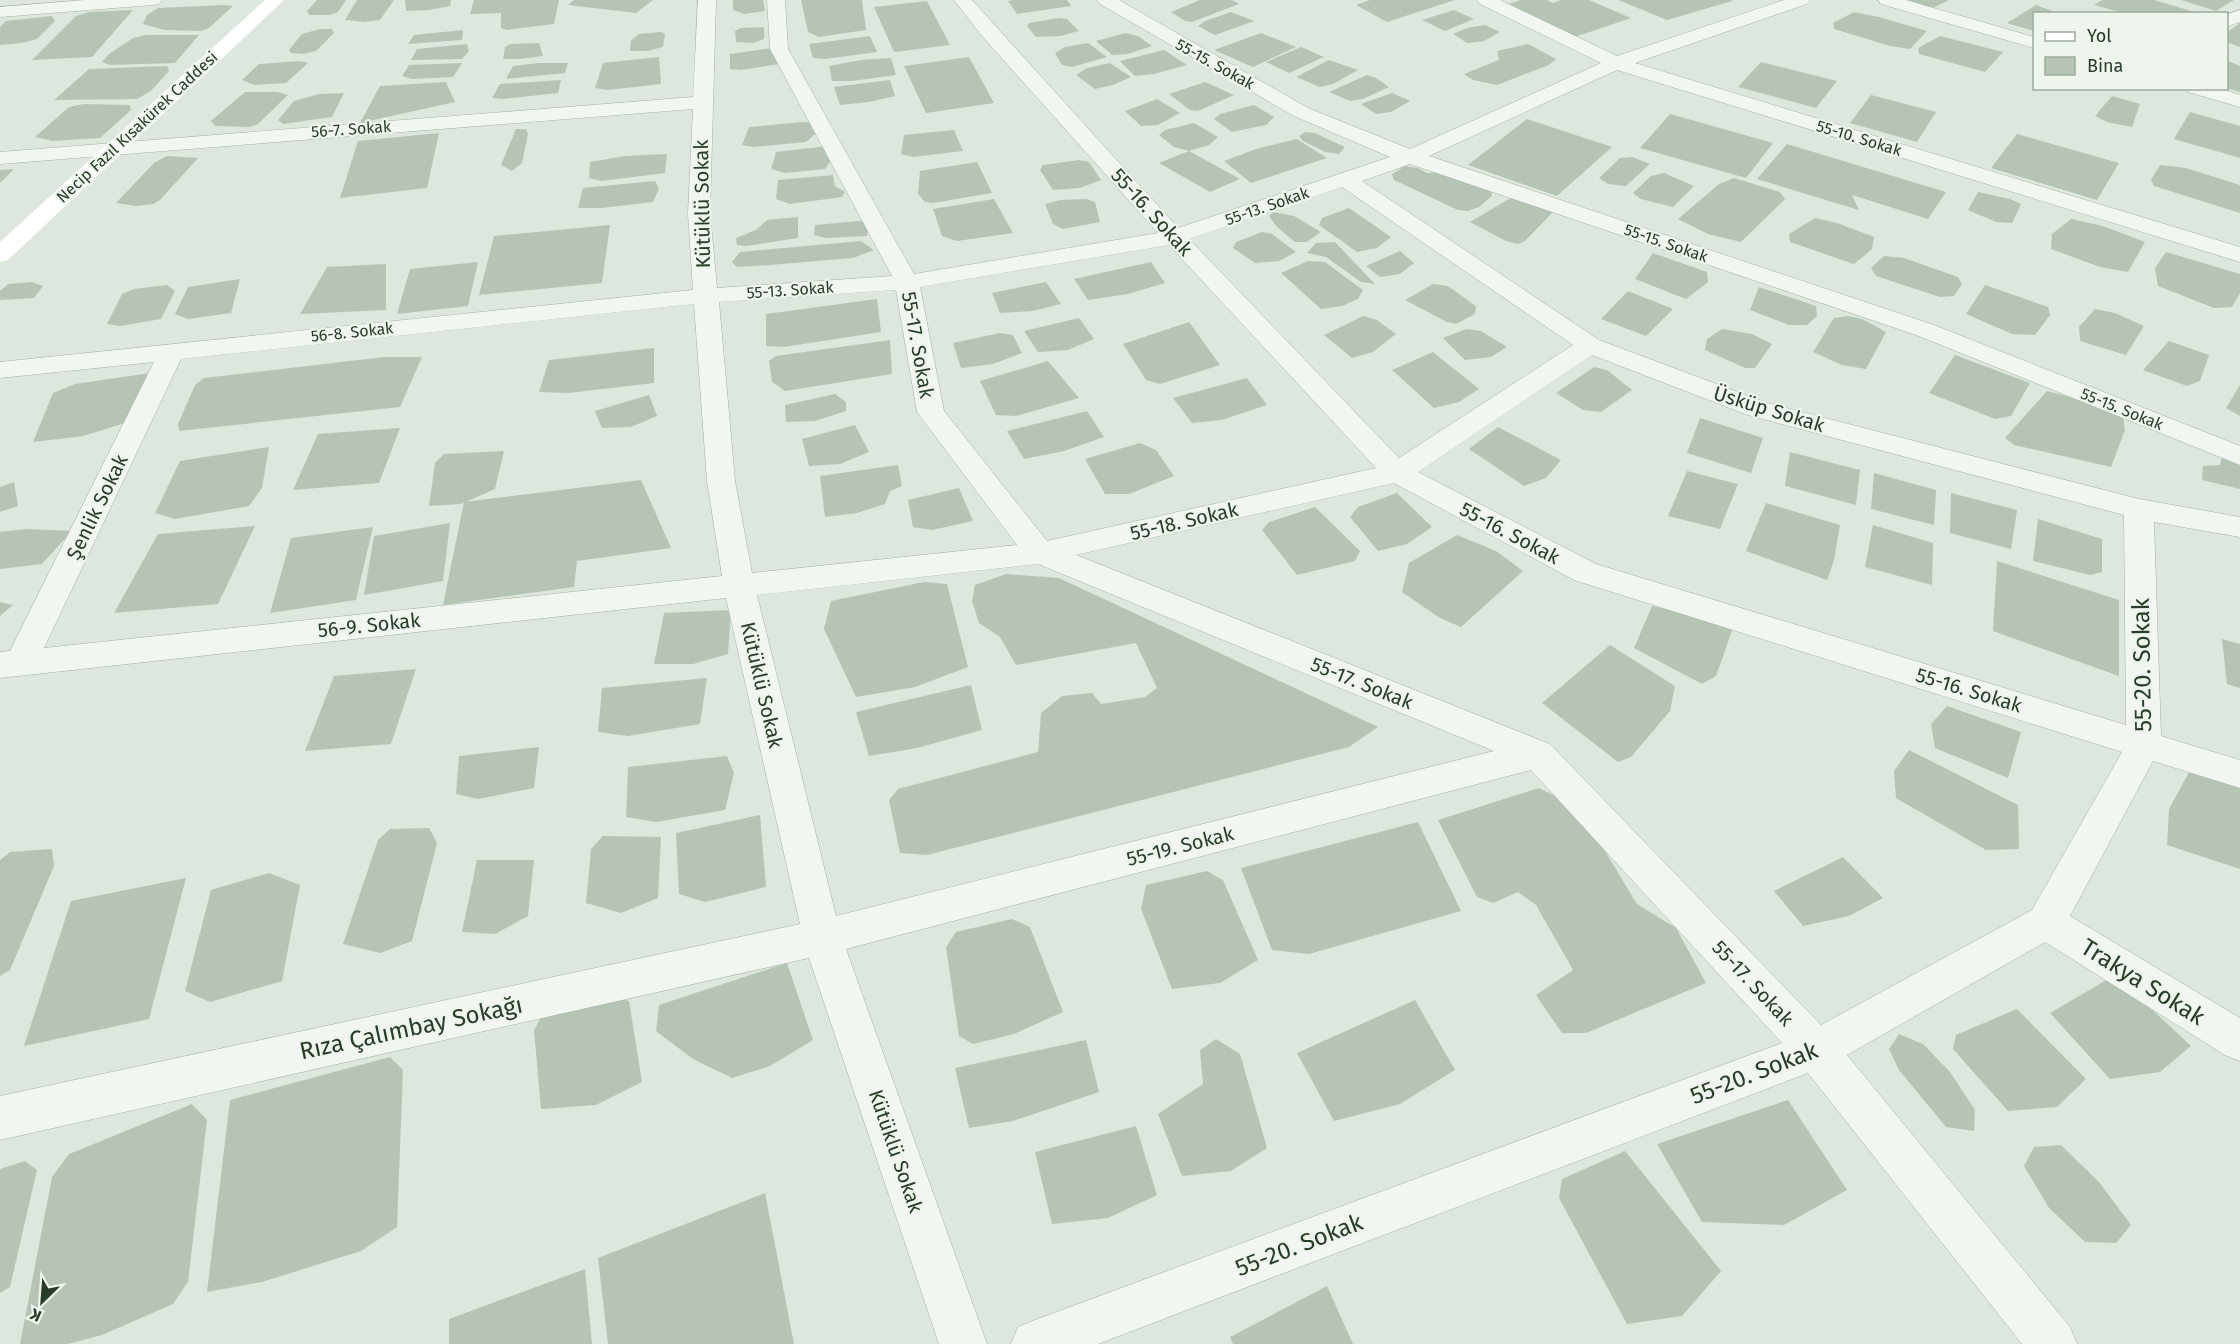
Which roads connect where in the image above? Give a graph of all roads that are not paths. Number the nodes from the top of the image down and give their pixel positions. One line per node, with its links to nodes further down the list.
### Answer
1 (153, 0): 10 (street)
2 (275, 0): 16 (street, Necip Fazıl Kısakürek Caddesi)
3 (707, 0): 15 (street, Kütüklü Sokak)
4 (776, 0): 23 (street, 55-17. Sokak)
5 (963, 0): 20 (street, 55-16. Sokak)
6 (1106, 0): 17 (street, 55-15. Sokak)
7 (1486, 0): 12 (street, 55-10. Sokak)
8 (1801, 0): 12 (street, 55-13. Sokak)
9 (1887, 0): 11 (street)
10 (0, 12)
11 (2033, 43)
12 (1616, 63): 17 (street, 55-13. Sokak); 22 (street, 55-10. Sokak)
13 (2202, 90): 14 (street)
14 (2240, 100)
15 (702, 102): 16 (street, 56-7. Sokak); 24 (street, Kütüklü Sokak)
16 (114, 148): 18 (street, 56-7. Sokak); 21 (street, Necip Fazıl Kısakürek Caddesi)
17 (1410, 157): 19 (street, 55-13. Sokak); 28 (street, 55-15. Sokak)
18 (0, 158)
19 (1345, 179): 20 (street, 55-13. Sokak); 25 (street, Üsküp Sokak)
20 (1174, 237): 23 (street, 55-13. Sokak); 29 (street, 55-16. Sokak)
21 (0, 255)
22 (2240, 255)
23 (907, 282): 24 (street, 55-13. Sokak); 32 (street, 55-17. Sokak)
24 (704, 296): 26 (street, 56-8. Sokak); 33 (street, Kütüklü Sokak)
25 (1590, 345): 29 (street, 55-18. Sokak); 30 (street, Üsküp Sokak)
26 (172, 351): 27 (street, 56-8. Sokak); 34 (street, Şenlik Sokak)
27 (0, 370)
28 (2240, 456)
29 (1397, 473): 32 (street, 55-18. Sokak); 35 (street, 55-16. Sokak)
30 (2139, 509): 31 (street, Üsküp Sokak); 35 (street, 55-20. Sokak)
31 (2240, 527)
32 (1040, 554): 33 (street, 55-18. Sokak); 36 (street, 55-17. Sokak)
33 (739, 586): 34 (street, 56-9. Sokak); 39 (street, Kütüklü Sokak)
34 (11, 663)
35 (2144, 745): 37 (street, 55-16. Sokak); 38 (street, 55-20. Sokak)
36 (1538, 754): 39 (street, 55-19. Sokak); 41 (street, 55-17. Sokak)
37 (2240, 774)
38 (2046, 922): 40 (street, Trakya Sokak); 41 (street, 55-20. Sokak)
39 (822, 938): 42 (street, Rıza Çalımbay Sokağı); 43 (street, Kütüklü Sokak)
40 (2240, 1041)
41 (1816, 1050): 44 (street, 55-20. Sokak); 45 (street, 55-17. Sokak)
42 (0, 1118)
43 (963, 1344)
44 (1035, 1344)
45 (2053, 1344)

